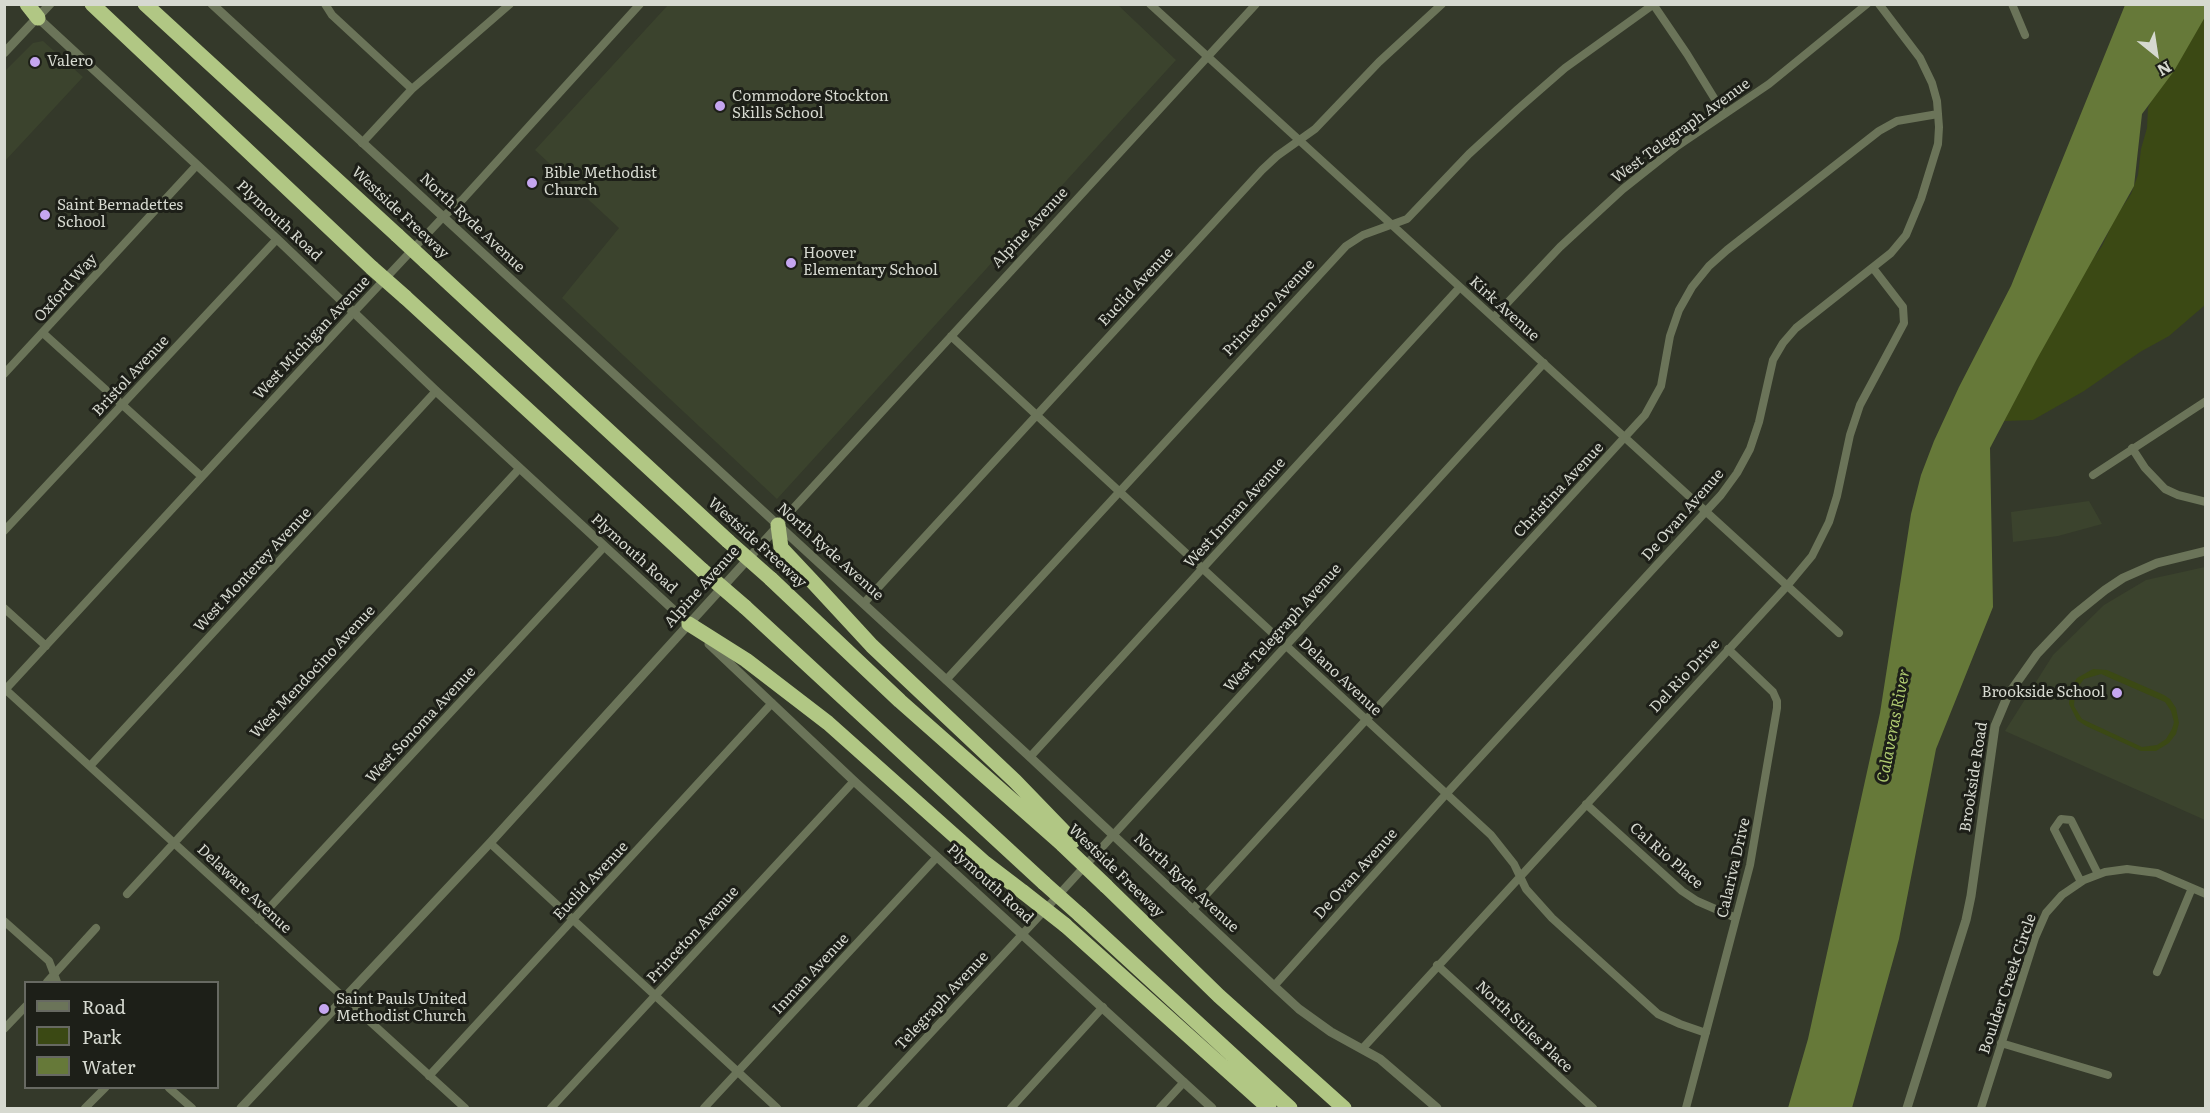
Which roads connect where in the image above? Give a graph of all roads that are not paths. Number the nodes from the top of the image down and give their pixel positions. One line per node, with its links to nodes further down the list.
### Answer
1 (27, 4): 16 (highway)
2 (50, 4): 16 (street)
3 (145, 4): 74 (highway, Westside Freeway, bridge)
4 (212, 4): 24 (street, North Ryde Avenue)
5 (325, 4): 20 (street)
6 (510, 4): 20 (street)
7 (640, 4): 26 (street, West Michigan Avenue)
8 (1150, 4): 19 (street, Kirk Avenue)
9 (1256, 4): 19 (street, Alpine Avenue)
10 (1442, 4): 23 (street, Euclid Avenue)
11 (1868, 4): 21 (street, West Telegraph Avenue)
12 (1879, 4): 22 (street, De Ovan Avenue)
13 (1654, 5): 21 (street); 27 (street, Princeton Avenue)
14 (94, 6): 120 (highway, bridge)
15 (2013, 8): 17 (street)
16 (38, 18): 18 (street); 25 (street, Plymouth Road)
17 (2025, 35)
18 (4, 53)
19 (1208, 57): 23 (street, Kirk Avenue); 34 (street, Alpine Avenue)
20 (412, 89): 24 (street)
21 (1724, 114): 32 (street, West Telegraph Avenue)
22 (1938, 114): 29 (street, De Ovan Avenue); 41 (street, Christina Avenue)
23 (1299, 140): 27 (street, Kirk Avenue); 40 (street, Euclid Avenue)
24 (362, 143): 26 (street, North Ryde Avenue)
25 (196, 166): 28 (street, Plymouth Road); 33 (street, Oxford Way)
26 (443, 217): 31 (street, West Michigan Avenue); 49 (street, North Ryde Avenue)
27 (1392, 225): 30 (street, Kirk Avenue); 46 (street, Princeton Avenue)
28 (277, 239): 31 (street, Plymouth Road); 39 (street, Bristol Avenue)
29 (1873, 268): 48 (street, De Ovan Avenue); 54 (street, Del Rio Drive)
30 (1460, 287): 32 (street, Kirk Avenue); 53 (street, West Inman Avenue)
31 (354, 312): 37 (street, Plymouth Road); 45 (street, West Michigan Avenue)
32 (1494, 316): 35 (street, Kirk Avenue)
33 (43, 333): 36 (street, Oxford Way); 39 (street)
34 (951, 336): 40 (street, Delano Avenue); 49 (street, Alpine Avenue)
35 (1544, 363): 41 (street, Kirk Avenue); 59 (street, West Telegraph Avenue)
36 (4, 374)
37 (435, 391): 43 (street, Plymouth Road); 67 (street, West Monterey Avenue)
38 (2205, 402): 42 (street)
39 (122, 405): 45 (street); 50 (street, Bristol Avenue)
40 (1037, 414): 46 (street, Delano Avenue); 55 (street, Euclid Avenue)
41 (1625, 438): 48 (street, Kirk Avenue); 65 (street, Christina Avenue)
42 (2132, 448): 44 (street); 47 (street)
43 (519, 469): 51 (street, Plymouth Road); 72 (street, West Mendocino Avenue)
44 (2092, 475)
45 (201, 476): 60 (street, West Michigan Avenue)
46 (1119, 490): 53 (street, Delano Avenue); 62 (street, Princeton Avenue)
47 (2205, 502)
48 (1706, 512): 54 (street, Kirk Avenue); 69 (street, De Ovan Avenue)
49 (778, 525): 55 (street, North Ryde Avenue); 57 (street, Alpine Avenue); 74 (highway)
50 (4, 531)
51 (604, 547): 57 (street, Plymouth Road); 85 (street, West Sonoma Avenue)
52 (2205, 551): 125 (street, Brookside Road)
53 (1203, 568): 59 (street, Delano Avenue); 66 (street, West Inman Avenue)
54 (1786, 586): 58 (street, Kirk Avenue); 61 (street, Del Rio Drive)
55 (864, 603): 62 (street, North Ryde Avenue)
56 (4, 608): 60 (street)
57 (689, 624): 64 (street, Plymouth Road); 73 (street, Alpine Avenue); 119 (highway, bridge)
58 (1839, 633)
59 (1286, 645): 65 (street, Delano Avenue); 71 (street, West Telegraph Avenue)
60 (46, 646): 63 (street, West Michigan Avenue)
61 (1728, 649): 70 (street, Del Rio Drive); 84 (street, Calariva Drive)
62 (946, 680): 66 (street, North Ryde Avenue)
63 (5, 690): 67 (street, Delaware Avenue)
64 (772, 703): 68 (street, Plymouth Road); 86 (street, Euclid Avenue)
65 (1366, 719): 69 (street, Delano Avenue); 82 (street, Christina Avenue)
66 (1030, 757): 71 (street, North Ryde Avenue)
67 (90, 766): 72 (street, Delaware Avenue)
68 (854, 781): 75 (street, Plymouth Road); 94 (street, Princeton Avenue)
69 (1447, 793): 77 (street, Delano Avenue); 93 (street, De Ovan Avenue)
70 (1586, 804): 77 (street, Del Rio Drive); 84 (street, Cal Rio Place)
71 (1112, 834): 82 (street, North Ryde Avenue); 83 (street, West Telegraph Avenue)
72 (174, 843): 80 (street, West Mendocino Avenue); 85 (street, Delaware Avenue)
73 (490, 843): 86 (street); 95 (street, Alpine Avenue)
74 (1068, 843): 121 (highway)
75 (937, 857): 89 (street, Plymouth Road); 102 (street, Inman Avenue)
76 (2098, 874): 78 (street, Boulder Creek Circle); 78 (street); 79 (street, Boulder Creek Circle)
77 (1520, 875): 90 (street, Del Rio Drive); 99 (street, Delano Avenue)
78 (2081, 882): 100 (street, Boulder Creek Circle)
79 (2192, 888): 81 (street, Boulder Creek Circle); 91 (street)
80 (128, 894)
81 (2205, 894)
82 (1192, 910): 93 (street, North Ryde Avenue)
83 (1044, 912): 89 (street, Telegraph Avenue)
84 (1736, 918): 99 (street, Calariva Drive)
85 (258, 920): 95 (street, Delaware Avenue)
86 (573, 920): 94 (street); 104 (street, Euclid Avenue)
87 (4, 921): 92 (street)
88 (96, 928): 92 (street)
89 (1023, 934): 96 (street, Plymouth Road); 115 (street, Telegraph Avenue)
90 (1437, 965): 101 (street, Del Rio Drive); 123 (street, North Stiles Place)
91 (2157, 972)
92 (55, 979)
93 (1274, 986): 101 (street, North Ryde Avenue)
94 (655, 996): 102 (street); 112 (street, Princeton Avenue)
95 (343, 998): 104 (street, Delaware Avenue); 110 (street, Alpine Avenue)
96 (1103, 1007): 105 (street, Plymouth Road); 116 (street)
97 (24, 1008): 98 (street)
98 (4, 1029)
99 (1706, 1033): 124 (street, Calariva Drive)
100 (2001, 1043): 103 (street); 126 (street, Boulder Creek Circle)
101 (1362, 1049): 122 (street, North Ryde Avenue)
102 (738, 1072): 113 (street, Inman Avenue); 114 (street)
103 (2108, 1075)
104 (429, 1076): 111 (street, Delaware Avenue)
105 (1184, 1082): 117 (street); 118 (street, Plymouth Road)
106 (104, 1089): 108 (street)
107 (170, 1089): 109 (street)
108 (85, 1108)
109 (192, 1108)
110 (241, 1108)
111 (465, 1108)
112 (551, 1108)
113 (704, 1108)
114 (777, 1108)
115 (861, 1108)
116 (1011, 1108)
117 (1160, 1108)
118 (1212, 1108)
119 (1269, 1108)
120 (1290, 1108)
121 (1344, 1108)
122 (1437, 1108)
123 (1593, 1108)
124 (1686, 1108)
125 (1908, 1108)
126 (1981, 1108)

